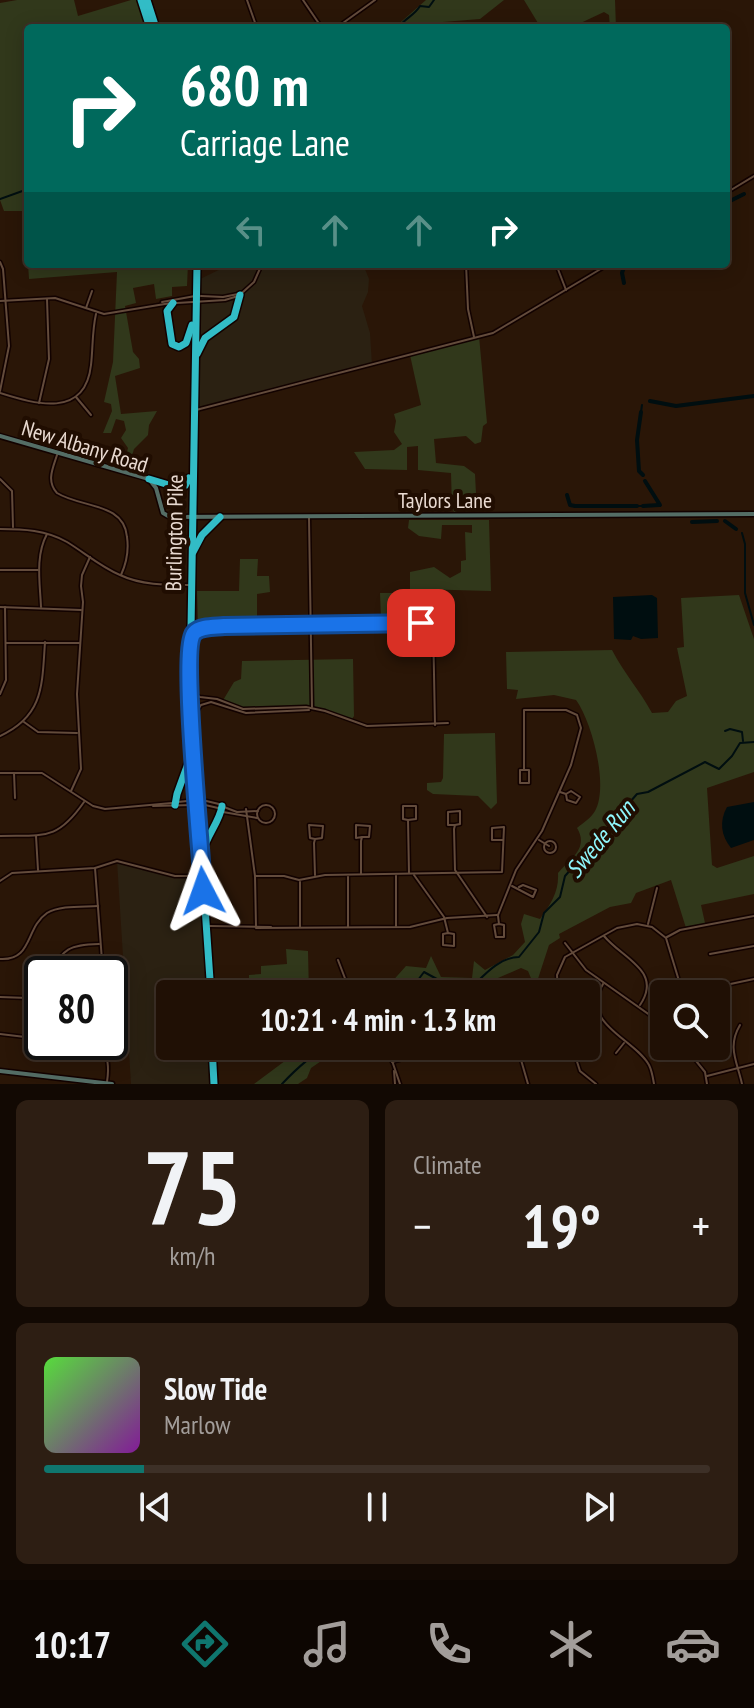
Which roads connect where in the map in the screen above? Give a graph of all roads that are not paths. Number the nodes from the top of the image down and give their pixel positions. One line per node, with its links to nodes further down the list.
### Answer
1 (144, 0): 7 (highway); 8 (highway)
2 (247, 0): 9 (street)
3 (303, 0): 10 (street)
4 (366, 0): 6 (street)
5 (375, 0): 6 (street)
6 (369, 4): 11 (street)
7 (149, 24)
8 (154, 24)
9 (256, 24)
10 (319, 24)
11 (342, 24)
12 (754, 176): 13 (street)
13 (730, 191)
14 (0, 262): 25 (street)
15 (195, 268): 24 (highway, Burlington Pike)
16 (260, 268): 22 (street)
17 (466, 268): 32 (street)
18 (558, 268): 21 (street)
19 (603, 268): 21 (street)
20 (92, 291): 29 (street)
21 (567, 291): 32 (street)
22 (237, 295): 24 (street); 33 (highway)
23 (47, 297): 25 (street); 29 (street); 36 (street)
24 (194, 298): 27 (street); 28 (street); 31 (highway, Burlington Pike); 33 (highway, Burlington Pike)
25 (6, 300): 26 (street); 34 (street)
26 (0, 301)
27 (173, 303): 28 (street); 31 (highway)
28 (157, 304): 30 (street)
29 (85, 309): 30 (street)
30 (96, 313): 35 (street)
31 (192, 325): 41 (highway, Burlington Pike)
32 (474, 338): 37 (street)
33 (195, 359): 37 (highway, Burlington Pike)
34 (0, 392): 36 (street)
35 (75, 396): 36 (street); 38 (street)
36 (39, 404)
37 (194, 411): 47 (highway, Burlington Pike)
38 (91, 415)
39 (0, 436): 40 (street, New Albany Road)
40 (58, 453): 43 (street, New Albany Road); 59 (street)
41 (189, 478): 44 (highway); 47 (highway, Burlington Pike)
42 (0, 479): 53 (street)
43 (149, 479): 44 (highway); 45 (street, New Albany Road)
44 (171, 486): 45 (highway)
45 (156, 490): 47 (street, Taylors Lane)
46 (754, 514): 50 (street, Taylors Lane)
47 (190, 517): 48 (street, Taylors Lane); 55 (highway, Burlington Pike); 60 (highway, Burlington Pike)
48 (209, 517): 49 (street, Taylors Lane); 51 (highway)
49 (220, 517): 50 (street, Taylors Lane); 51 (highway)
50 (309, 517): 66 (street)
51 (208, 528): 55 (highway)
52 (0, 529): 53 (street)
53 (13, 529): 54 (street)
54 (47, 533): 56 (street); 58 (street)
55 (192, 554): 65 (highway, Burlington Pike)
56 (90, 557): 59 (street); 64 (street)
57 (0, 570): 58 (street)
58 (39, 570): 63 (street)
59 (120, 576): 60 (street)
60 (188, 585): 81 (highway, Burlington Pike)
61 (0, 607): 62 (street)
62 (5, 607): 63 (street); 70 (street)
63 (41, 607): 64 (street)
64 (83, 610): 71 (street)
65 (191, 619): 67 (highway); 68 (highway, Burlington Pike)
66 (310, 625): 67 (street); 74 (street); 78 (street)
67 (216, 627): 68 (highway)
68 (190, 641): 72 (highway, Burlington Pike)
69 (45, 642): 70 (street); 71 (street); 75 (street)
70 (6, 643): 73 (street)
71 (80, 643): 79 (street)
72 (190, 690): 74 (street); 77 (highway, Burlington Pike)
73 (0, 694)
74 (311, 709): 77 (street); 78 (street)
75 (23, 722): 79 (street); 80 (street)
76 (448, 723): 78 (street)
77 (192, 725): 90 (highway, Burlington Pike)
78 (435, 725)
79 (79, 733): 85 (street)
80 (0, 736)
81 (190, 758): 90 (highway, Burlington Pike); 91 (highway)
82 (524, 770): 86 (street)
83 (14, 772): 84 (street); 85 (street); 88 (street)
84 (0, 773)
85 (71, 791): 89 (street)
86 (559, 791): 87 (street); 103 (street)
87 (566, 794)
88 (15, 798)
89 (85, 801): 91 (street); 98 (street)
90 (196, 802): 91 (street); 92 (street); 105 (highway, Burlington Pike); 113 (highway, Burlington Pike)
91 (175, 804)
92 (222, 808): 94 (street); 105 (highway)
93 (258, 811): 94 (street); 95 (street); 95 (street)
94 (246, 812): 95 (street); 114 (street)
95 (257, 818)
96 (408, 820): 96 (street); 108 (street)
97 (455, 825): 97 (street); 109 (street)
98 (36, 835): 99 (street); 107 (street)
99 (0, 836)
100 (362, 837): 111 (street)
101 (315, 839): 115 (street)
102 (503, 840): 102 (street); 109 (street)
103 (538, 840): 104 (street); 118 (street)
104 (549, 846)
105 (201, 857): 126 (highway, Burlington Pike)
106 (95, 868): 107 (street); 113 (street); 121 (street)
107 (39, 871): 116 (street)
108 (412, 874): 109 (street); 112 (street); 124 (street)
109 (456, 874): 125 (street)
110 (348, 875): 111 (street); 115 (street); 133 (street)
111 (362, 875): 112 (street)
112 (397, 875): 129 (street)
113 (199, 876): 148 (highway, Burlington Pike)
114 (255, 876): 117 (street); 131 (street)
115 (315, 876): 117 (street)
116 (0, 880)
117 (301, 880): 132 (street)
118 (511, 885): 119 (street); 122 (street)
119 (519, 887)
120 (657, 888): 128 (street)
121 (98, 906): 139 (street); 145 (street)
122 (498, 915): 125 (street); 127 (street)
123 (754, 916): 137 (street)
124 (444, 918): 125 (street); 129 (street); 134 (street)
125 (488, 918)
126 (206, 922): 130 (street); 136 (highway, Burlington Pike)
127 (499, 924)
128 (648, 926): 135 (street); 137 (street)
129 (396, 927): 133 (street)
130 (216, 928): 131 (street); 136 (street)
131 (256, 928): 132 (street)
132 (300, 928): 133 (street)
133 (348, 928)
134 (448, 933)
135 (604, 935): 141 (street); 157 (street)
136 (207, 936): 149 (highway, Burlington Pike)
137 (666, 938): 152 (street)
138 (565, 943): 141 (street)
139 (100, 944): 143 (street); 144 (street)
140 (754, 946): 142 (street)
141 (571, 953): 151 (street); 153 (street)
142 (710, 954)
143 (61, 956)
144 (101, 956)
145 (0, 959)
146 (338, 960): 150 (street)
147 (754, 979): 154 (street)
148 (208, 980)
149 (209, 980)
150 (346, 980)
151 (556, 980)
152 (679, 980)
153 (604, 983): 157 (street); 162 (street)
154 (730, 984)
155 (0, 997): 156 (street)
156 (24, 998)
157 (639, 1006): 158 (street)
158 (650, 1014)
159 (740, 1025): 172 (street)
160 (0, 1034): 161 (street)
161 (24, 1037)
162 (625, 1042): 163 (street); 180 (street)
163 (616, 1053)
164 (108, 1060): 175 (street)
165 (214, 1060): 176 (highway)
166 (399, 1060): 170 (street)
167 (521, 1060): 178 (street)
168 (576, 1060): 179 (street)
169 (695, 1060): 174 (street)
170 (392, 1062): 177 (street)
171 (754, 1064): 172 (street)
172 (739, 1068): 174 (street); 182 (street)
173 (0, 1071): 175 (street)
174 (707, 1076): 181 (street)
175 (110, 1084)
176 (216, 1084)
177 (398, 1084)
178 (528, 1084)
179 (594, 1084)
180 (654, 1084)
181 (707, 1084)
182 (742, 1084)

